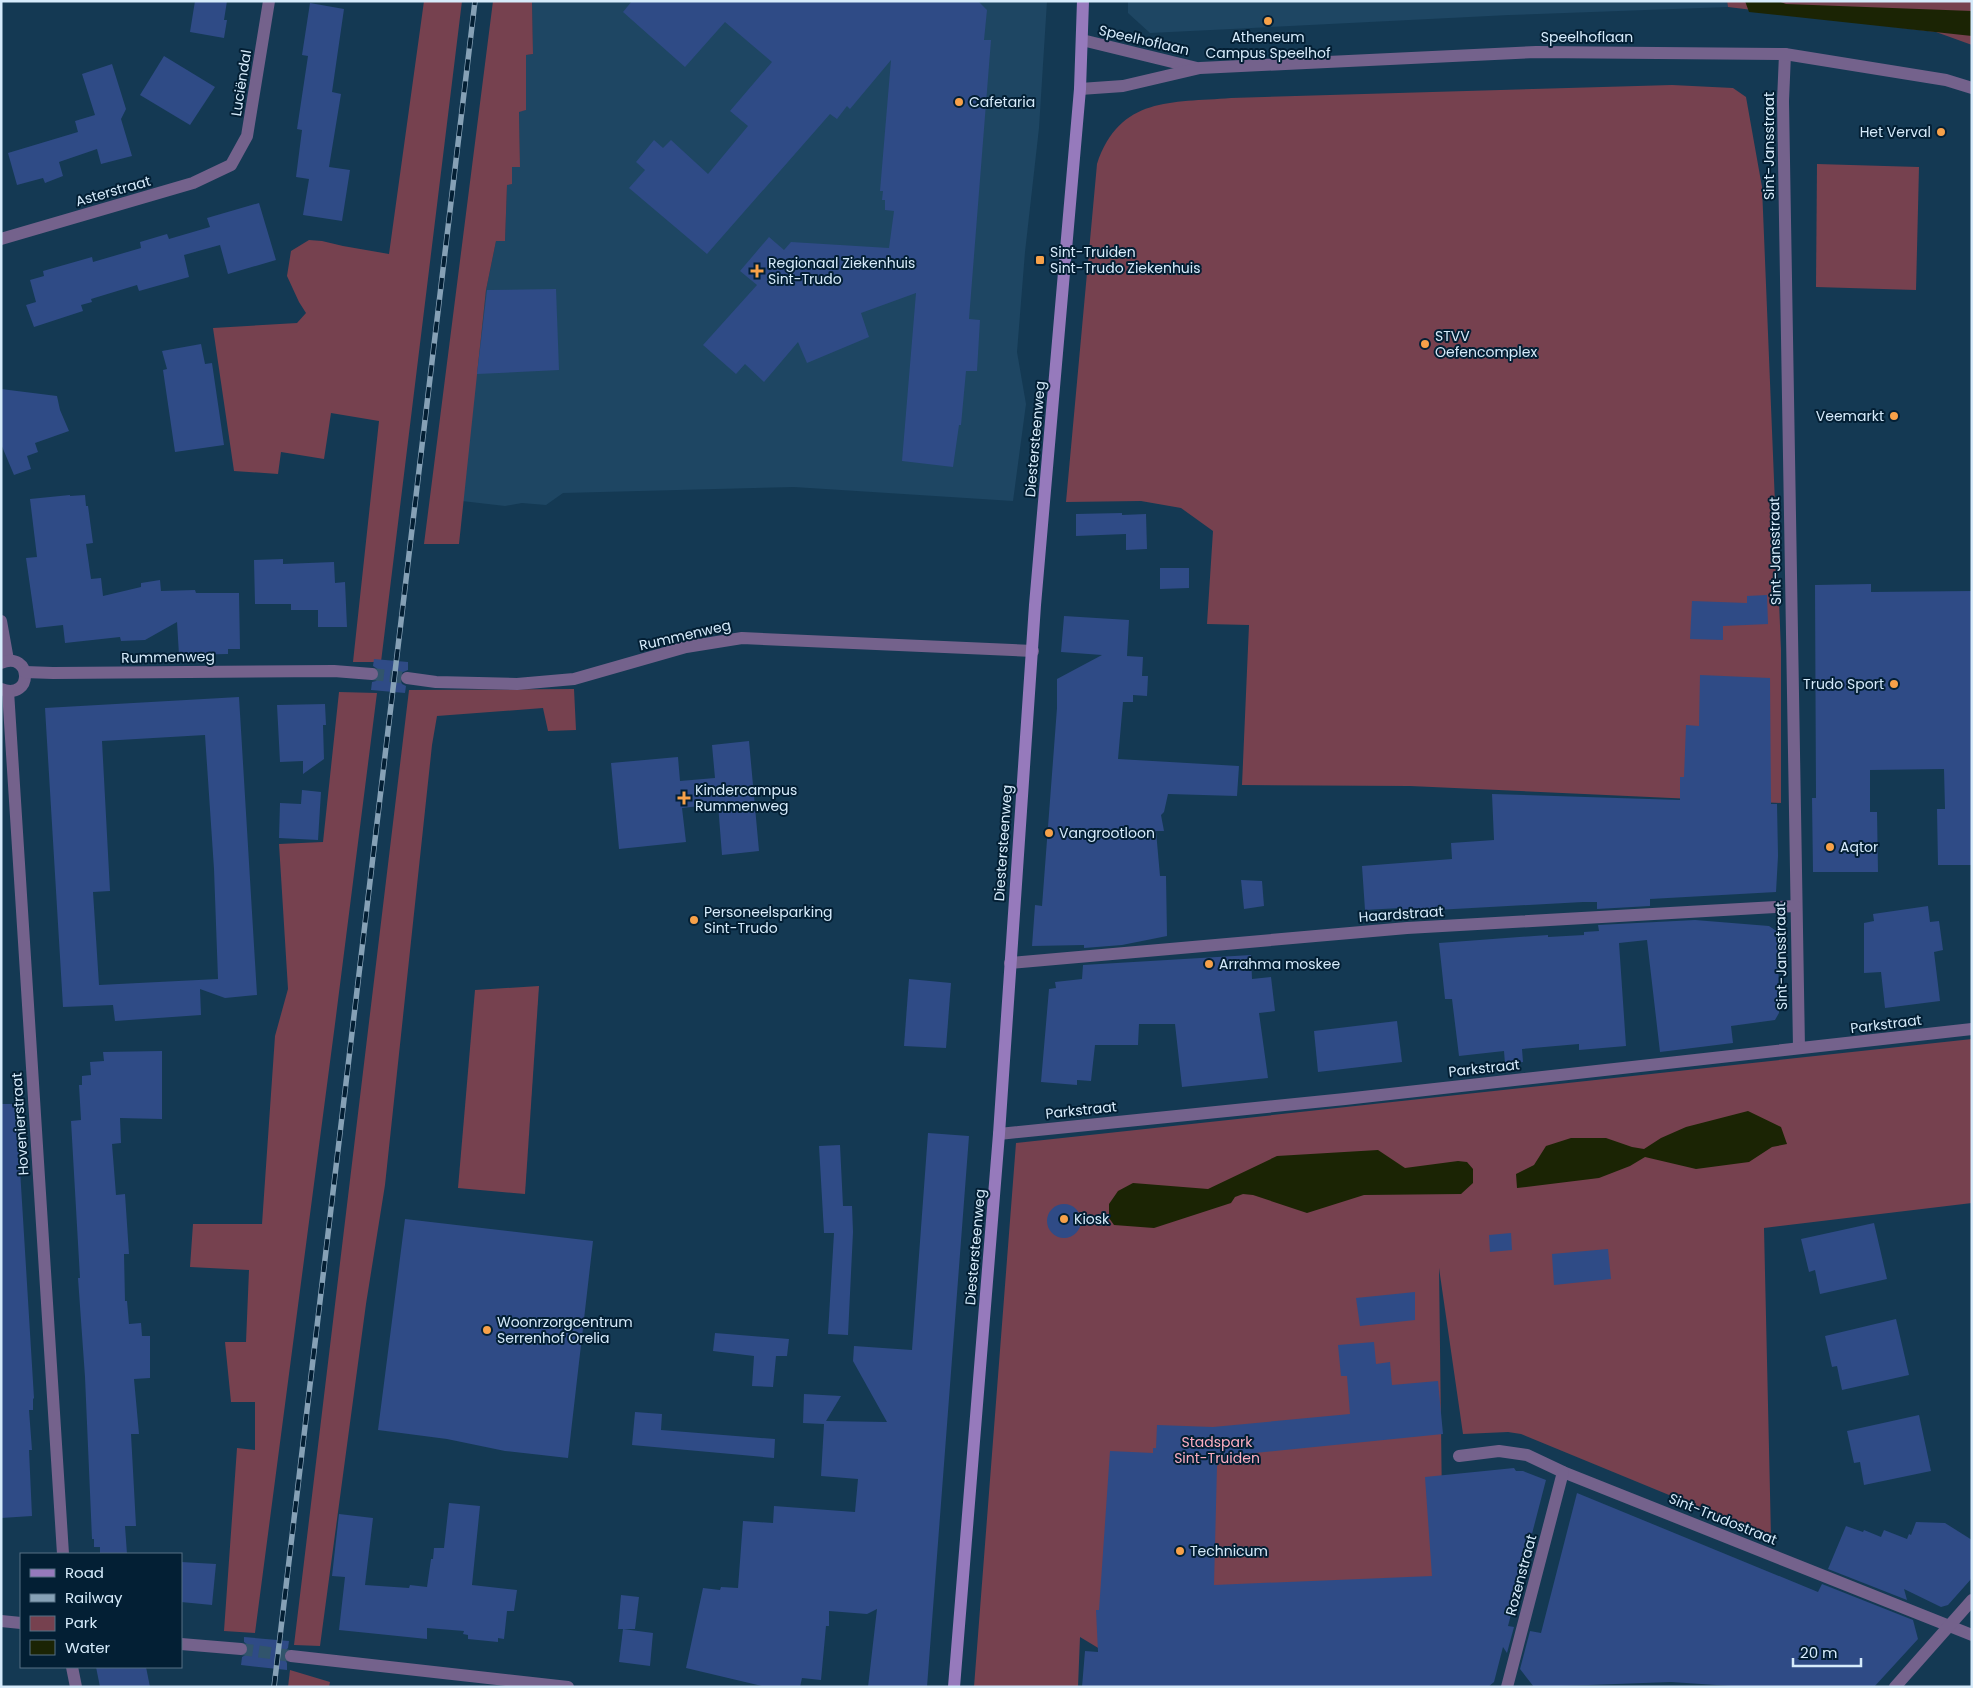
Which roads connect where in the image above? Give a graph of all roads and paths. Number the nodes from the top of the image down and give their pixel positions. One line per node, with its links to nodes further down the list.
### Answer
1 (269, 1): 8 (street, Luciëndal)
2 (1083, 1): 3 (main road, Diestersteenweg)
3 (1082, 40): 5 (street, Speelhoflaan); 7 (main road, Diestersteenweg)
4 (1785, 54): 5 (street, Speelhoflaan); 6 (street, Speelhoflaan); 17 (street, Sint-Jansstraat)
5 (1200, 68): 7 (street, Speelhoflaan)
6 (1972, 88)
7 (1080, 89): 11 (main road, Diestersteenweg)
8 (231, 165): 9 (street, Asterstraat)
9 (1, 239)
10 (1, 621): 12 (street)
11 (1033, 651): 15 (street, Rummenweg); 18 (main road, Diestersteenweg)
12 (4, 662): 13 (street)
13 (25, 672): 14 (street, Rummenweg); 16 (street)
14 (372, 674)
15 (406, 678)
16 (5, 690): 24 (street, Hovenierstraat)
17 (1795, 906): 18 (street, Haardstraat); 20 (street, Sint-Jansstraat)
18 (1010, 963): 21 (main road, Diestersteenweg)
19 (1972, 1029): 20 (street, Parkstraat)
20 (1799, 1048): 21 (street, Parkstraat)
21 (999, 1134): 36 (main road, Diestersteenweg)
22 (1459, 1456): 23 (street, Sint-Trudostraat)
23 (1563, 1472): 28 (street, Sint-Trudostraat); 37 (street, Rozenstraat)
24 (63, 1553)
25 (1972, 1600): 28 (street)
26 (1, 1621): 27 (street)
27 (20, 1623)
28 (1950, 1626): 29 (street, Sint-Trudostraat); 38 (street)
29 (1972, 1635)
30 (182, 1644): 31 (street)
31 (241, 1649)
32 (291, 1656): 35 (street)
33 (72, 1668): 34 (street)
34 (76, 1687)
35 (568, 1687)
36 (954, 1687)
37 (1507, 1687)
38 (1895, 1687)

